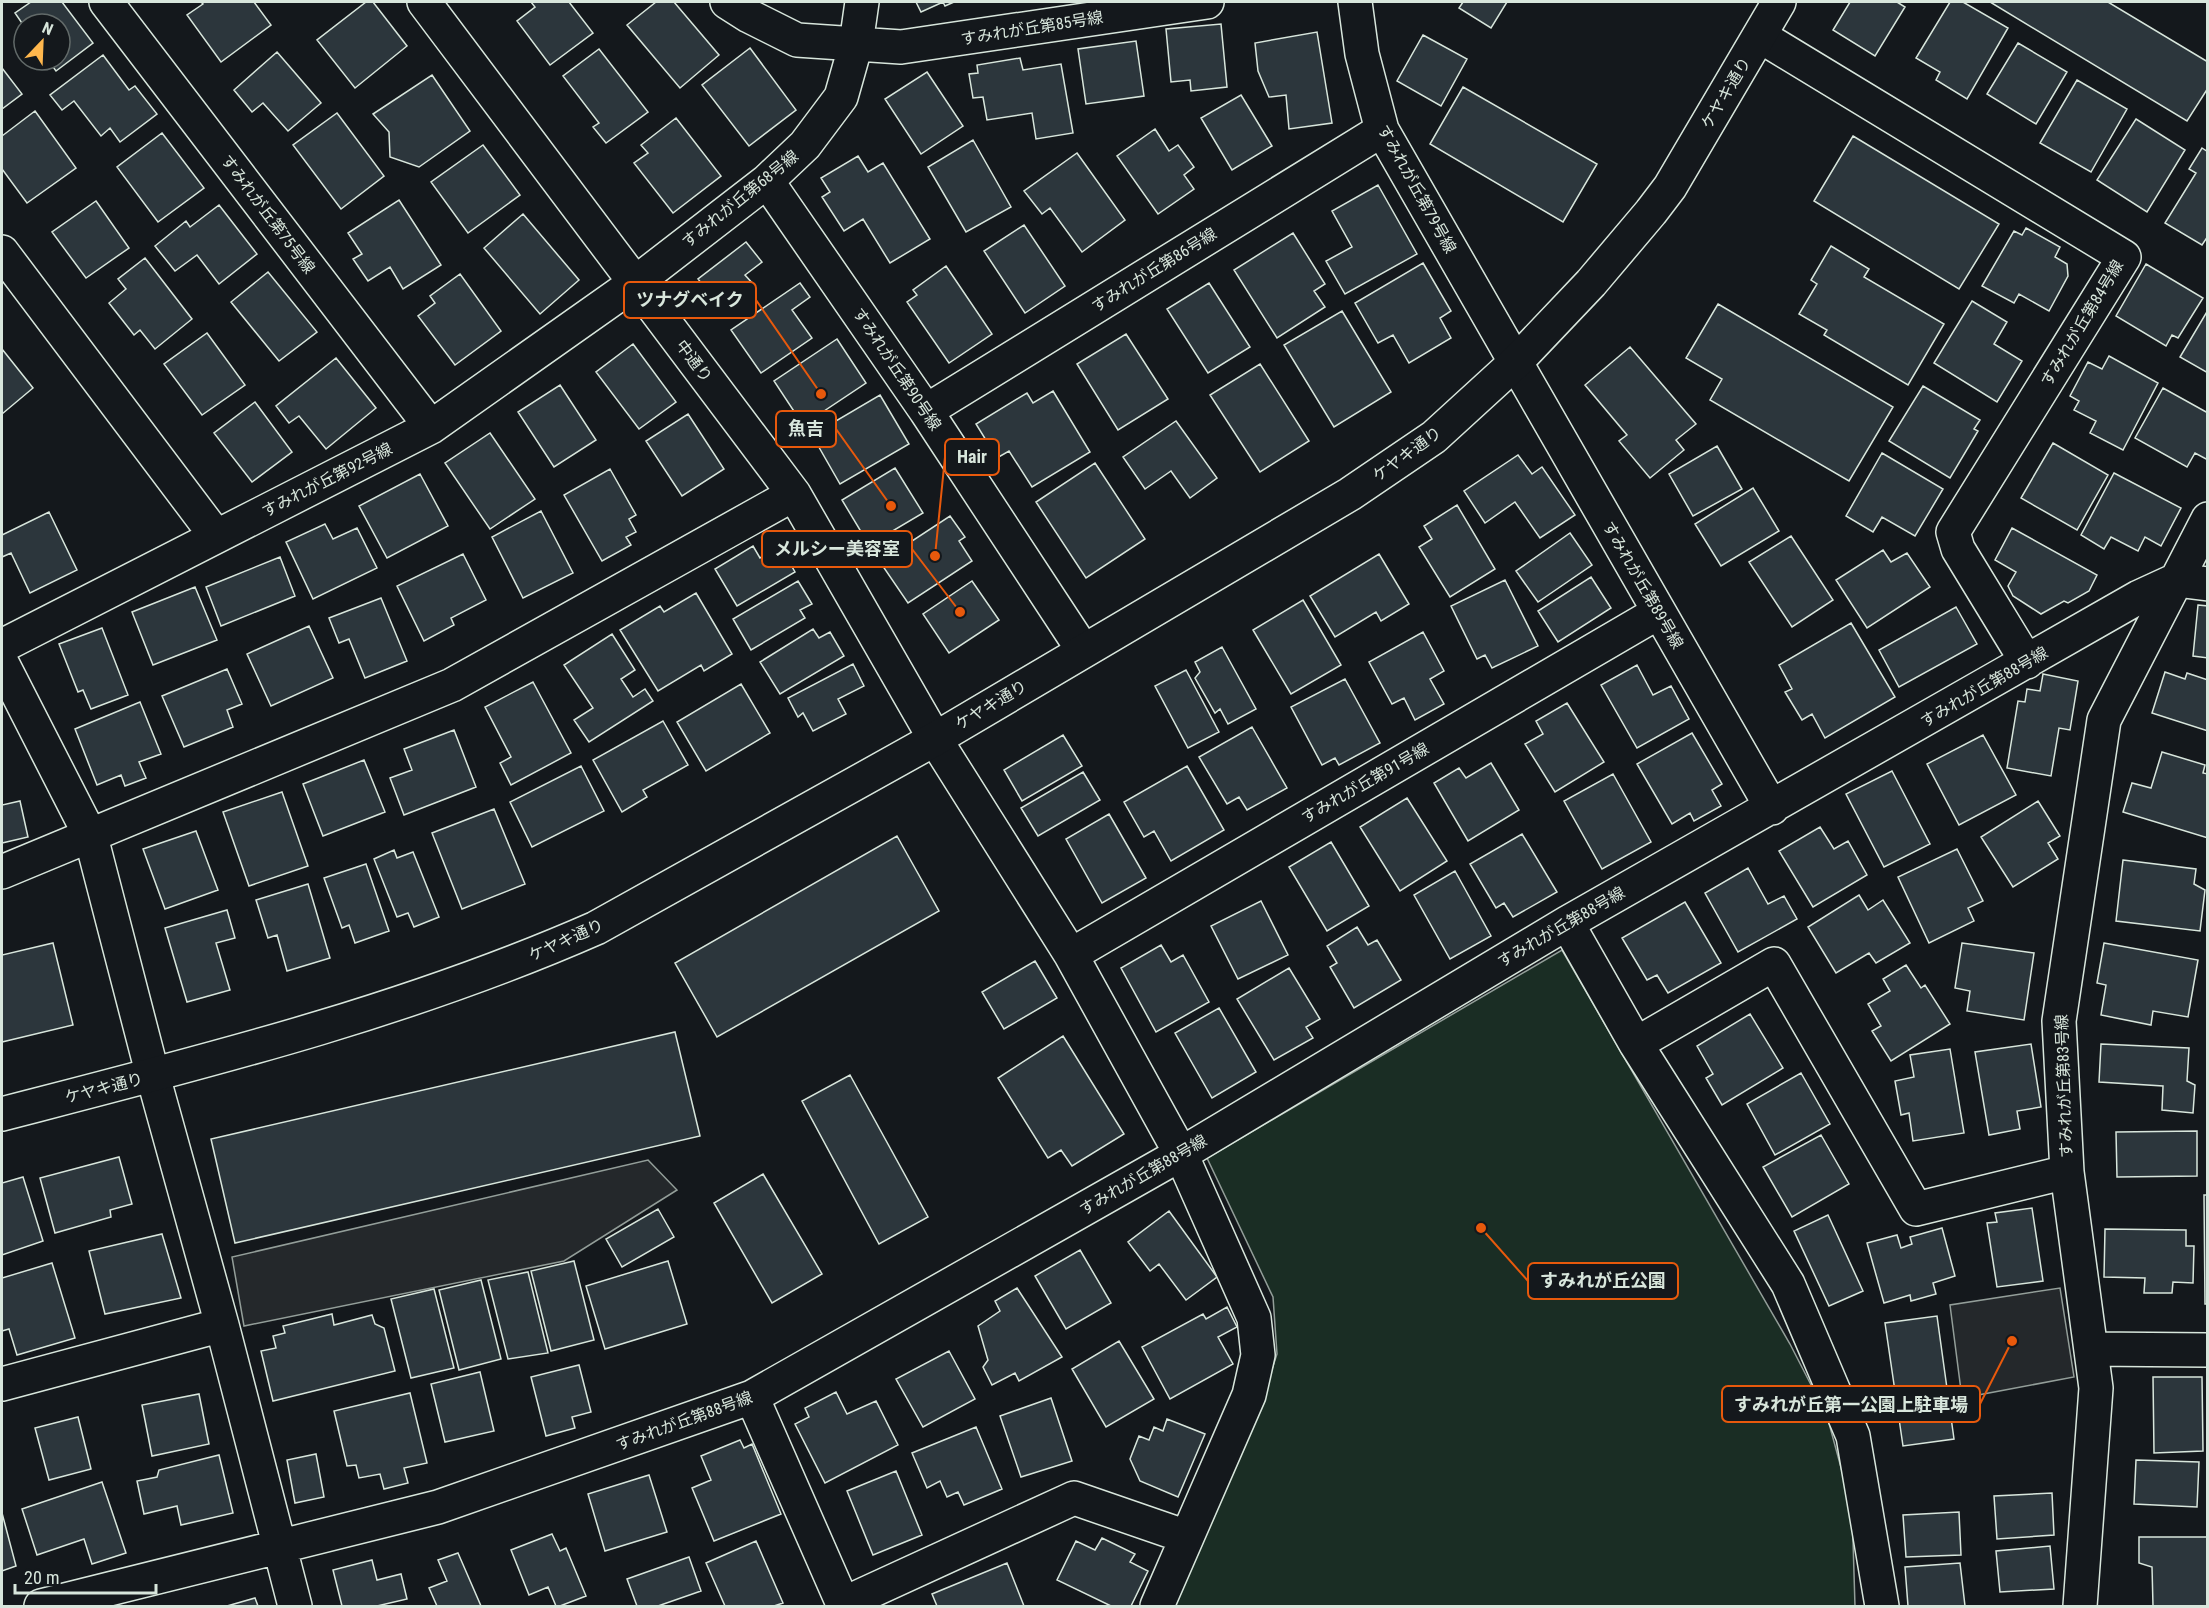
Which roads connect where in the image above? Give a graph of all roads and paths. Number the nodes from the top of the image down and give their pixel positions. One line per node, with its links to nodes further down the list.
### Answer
1 (106, 2): 16 (street, すみれが丘第75号線)
2 (424, 2): 13 (street, 中通り)
3 (728, 2): 9 (street, すみれが丘第85号線)
4 (862, 2): 9 (street, すみれが丘第68号線)
5 (1207, 2): 9 (street, すみれが丘第85号線)
6 (1355, 2): 10 (street, すみれが丘第79号線)
7 (1779, 2): 8 (street, ケヤキ通り)
8 (1760, 36): 14 (street, ケヤキ通り); 24 (street, すみれが丘第84号線)
9 (856, 44): 11 (street, すみれが丘第68号線)
10 (1382, 130): 14 (street, すみれが丘第79号線); 15 (street, すみれが丘第86号線)
11 (767, 181): 13 (street, すみれが丘第68号線); 15 (street, すみれが丘第90号線)
12 (2, 252): 19 (street)
13 (635, 284): 16 (street, すみれが丘第92号線); 17 (street, 中通り)
14 (1515, 363): 21 (street, すみれが丘第89号線); 23 (street, ケヤキ通り)
15 (926, 411): 23 (street, すみれが丘第90号線)
16 (431, 427): 19 (street, すみれが丘第92号線)
17 (794, 494): 26 (street, 中通り); 28 (street)
18 (2208, 519): 20 (street, すみれが丘第83号線)
19 (216, 536): 22 (street, すみれが丘第92号線)
20 (2192, 582): 24 (street, すみれが丘第88号線); 36 (street, すみれが丘第83号線)
21 (1659, 612): 27 (street, すみれが丘第89号線); 31 (street, すみれが丘第91号線)
22 (2, 645)
23 (1083, 650): 26 (street, ケヤキ通り)
24 (2027, 662): 27 (street, すみれが丘第88号線)
25 (2, 663): 28 (street)
26 (935, 739): 31 (street, 中通り); 33 (street, ケヤキ通り)
27 (1772, 808): 30 (street, すみれが丘第88号線)
28 (92, 837): 29 (street); 33 (street)
29 (2, 872)
30 (1567, 923): 32 (street); 35 (street, すみれが丘第88号線)
31 (1071, 955): 35 (street, 中通り)
32 (1636, 1044): 36 (street); 47 (street)
33 (153, 1076): 34 (street, ケヤキ通り); 37 (street)
34 (2, 1114)
35 (1181, 1154): 41 (street, すみれが丘第88号線); 42 (street, 中通り)
36 (2067, 1172): 38 (street, すみれが丘第83号線)
37 (222, 1324): 40 (street); 43 (street)
38 (2091, 1349): 39 (street); 48 (street, すみれが丘第83号線)
39 (2208, 1350)
40 (2, 1384)
41 (752, 1397): 42 (street); 43 (street, すみれが丘第88号線)
42 (1187, 1537): 46 (street, 中通り)
43 (280, 1545): 44 (street, すみれが丘第88号線); 45 (street)
44 (40, 1606)
45 (295, 1606)
46 (1157, 1606)
47 (1882, 1606)
48 (2079, 1606)

